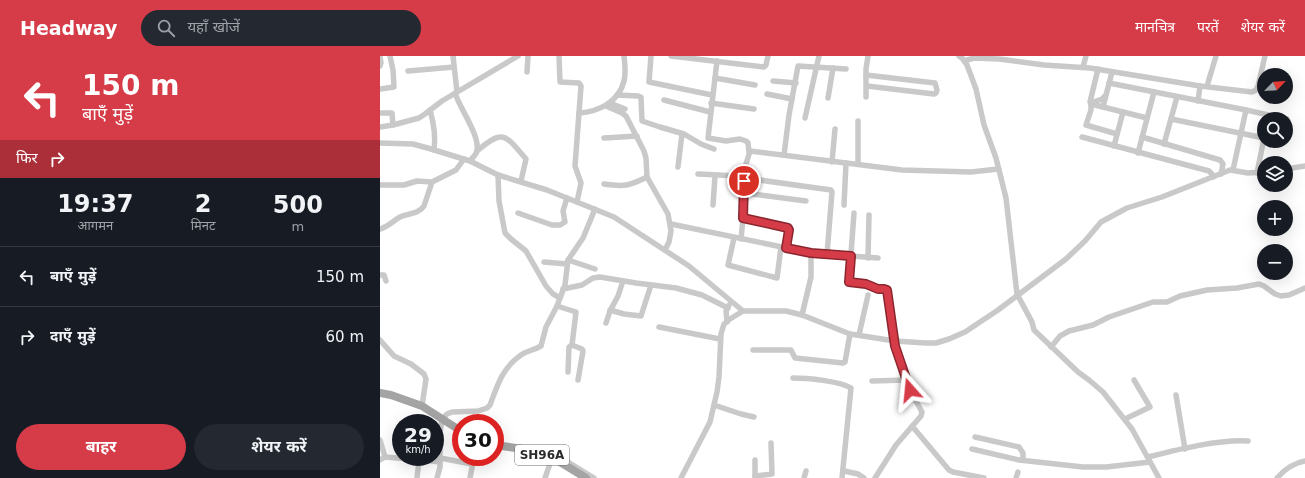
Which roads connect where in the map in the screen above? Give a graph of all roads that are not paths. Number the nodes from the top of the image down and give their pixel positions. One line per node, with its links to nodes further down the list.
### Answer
1 (390, 56): 39 (street)
2 (453, 56): 21 (street)
3 (518, 56): 41 (street)
4 (528, 56): 28 (street)
5 (559, 56): 64 (street)
6 (624, 56): 43 (street)
7 (651, 56): 44 (street)
8 (671, 56): 17 (street)
9 (768, 56): 19 (street)
10 (818, 56): 22 (street)
11 (868, 56): 30 (street)
12 (959, 56): 18 (street)
13 (1086, 56): 23 (street)
14 (1216, 56): 38 (street)
15 (1266, 56): 38 (street)
16 (380, 57): 20 (street)
17 (707, 58): 19 (street)
18 (964, 61): 23 (street); 96 (street)
19 (717, 62): 31 (street)
20 (380, 66)
21 (454, 67): 27 (street); 41 (street)
22 (816, 67): 24 (street); 35 (street); 65 (street)
23 (1083, 67): 26 (street)
24 (833, 68): 25 (street); 48 (street)
25 (846, 69)
26 (1098, 69): 29 (street); 53 (street)
27 (408, 72)
28 (526, 72)
29 (1112, 72): 33 (street); 37 (street)
30 (866, 75): 36 (street); 36 (street)
31 (715, 78): 34 (street); 44 (street)
32 (773, 81): 35 (street)
33 (1109, 83): 40 (street); 45 (street)
34 (755, 84)
35 (796, 84): 50 (street)
36 (866, 86): 47 (street)
37 (1200, 86): 38 (street); 51 (street)
38 (1207, 86)
39 (380, 89)
40 (1154, 92): 46 (street); 66 (street)
41 (456, 93): 58 (street); 85 (street)
42 (767, 94): 50 (street)
43 (617, 95): 54 (street); 73 (street)
44 (712, 95): 52 (street)
45 (1105, 96): 53 (street); 55 (street)
46 (1180, 96): 51 (street); 67 (street)
47 (866, 97)
48 (828, 98)
49 (664, 100): 60 (street)
50 (792, 100): 88 (street)
51 (1198, 101): 59 (street)
52 (711, 103): 57 (street); 60 (street)
53 (1091, 103): 55 (street); 74 (street)
54 (608, 105): 56 (street); 64 (street); 75 (street)
55 (1103, 107): 61 (street)
56 (625, 109)
57 (754, 109)
58 (430, 110): 69 (street); 84 (street)
59 (1246, 110): 62 (street); 72 (street)
60 (710, 112): 86 (street)
61 (1123, 112): 66 (street); 74 (street)
62 (1257, 112)
63 (380, 113): 69 (street)
64 (579, 113): 113 (street)
65 (805, 118)
66 (1147, 118): 78 (street)
67 (1171, 119): 72 (street); 81 (street)
68 (858, 121): 92 (street)
69 (394, 125): 70 (street)
70 (380, 127)
71 (835, 130): 90 (street)
72 (1241, 133): 76 (street); 97 (street)
73 (682, 134): 83 (street); 94 (street)
74 (1117, 134): 82 (street)
75 (637, 136): 79 (street); 103 (street)
76 (1257, 136)
77 (1082, 137): 82 (street)
78 (1142, 137): 81 (street); 87 (street)
79 (604, 138)
80 (380, 143): 84 (street)
81 (1164, 144): 100 (street)
82 (1114, 146): 87 (street)
83 (714, 149)
84 (434, 150): 89 (street)
85 (477, 151): 89 (street); 106 (street)
86 (749, 152): 88 (street); 104 (street)
87 (1138, 153): 105 (street)
88 (784, 155): 90 (street)
89 (467, 160): 101 (street); 107 (street)
90 (832, 162): 91 (street)
91 (846, 163): 92 (street); 115 (street)
92 (858, 164): 96 (street)
93 (1305, 166): 95 (street)
94 (678, 167)
95 (1293, 168)
96 (998, 169): 141 (street)
97 (1233, 170): 98 (street); 100 (street)
98 (1257, 173)
99 (698, 174): 102 (street)
100 (1221, 174): 105 (street)
101 (498, 175): 106 (street); 144 (street)
102 (715, 176): 104 (street); 114 (street)
103 (647, 177): 108 (street); 121 (street)
104 (743, 177): 110 (street); 128 (street)
105 (1213, 177): 141 (street)
106 (520, 181): 111 (street)
107 (432, 182): 109 (street); 122 (street)
108 (604, 184)
109 (380, 186)
110 (744, 193): 112 (street); 120 (street)
111 (567, 198): 113 (street); 117 (street)
112 (806, 201)
113 (577, 202): 116 (street)
114 (713, 205)
115 (844, 205)
116 (595, 209): 126 (street); 133 (street)
117 (518, 213)
118 (854, 213): 129 (street)
119 (869, 215): 130 (street)
120 (743, 218): 124 (street); 125 (street)
121 (671, 224): 123 (street); 126 (street)
122 (380, 229)
123 (734, 238): 124 (street); 125 (street)
124 (741, 239): 125 (street)
125 (784, 247): 127 (street)
126 (665, 250): 142 (street)
127 (811, 253): 128 (street); 150 (street)
128 (827, 254): 129 (street)
129 (851, 256): 130 (street); 158 (street)
130 (868, 258): 131 (street)
131 (878, 258)
132 (544, 262): 133 (street)
133 (567, 262): 134 (street); 140 (street)
134 (595, 269)
135 (380, 274): 136 (street)
136 (386, 281)
137 (623, 281): 138 (street); 140 (street); 148 (street)
138 (650, 285): 147 (street); 148 (street)
139 (1305, 288): 160 (street)
140 (563, 289): 144 (street)
141 (1017, 294): 158 (street); 160 (street)
142 (724, 295): 145 (street); 147 (street)
143 (868, 295): 155 (street)
144 (560, 298): 146 (street)
145 (733, 302): 147 (street); 149 (street)
146 (557, 306): 159 (street); 173 (street)
147 (728, 308): 151 (street)
148 (610, 310): 152 (street)
149 (744, 311): 150 (street); 151 (street)
150 (802, 315): 154 (street)
151 (727, 322): 157 (street)
152 (606, 323)
153 (659, 327): 157 (street)
154 (850, 334): 155 (street); 161 (street)
155 (859, 335): 158 (street)
156 (380, 340): 171 (street)
157 (720, 340): 170 (street)
158 (895, 341): 165 (street)
159 (572, 345): 162 (street); 164 (street)
160 (1051, 347): 175 (street)
161 (753, 350)
162 (568, 372)
163 (793, 378): 196 (street)
164 (578, 380)
165 (906, 380): 167 (street); 176 (street)
166 (1134, 380): 175 (street)
167 (872, 382)
168 (380, 393): 171 (main road)
169 (1176, 395): 183 (street)
170 (714, 405): 174 (street); 205 (street)
171 (422, 406): 172 (main road)
172 (434, 414)
173 (444, 417)
174 (754, 417)
175 (1125, 419): 189 (street)
176 (912, 426): 209 (street); 210 (street)
177 (975, 437): 188 (street)
178 (380, 440): 185 (street)
179 (1248, 441): 183 (street)
180 (771, 443): 198 (street)
181 (504, 446): 184 (main road, SH96A)
182 (972, 449): 188 (street)
183 (1185, 449): 189 (street)
184 (552, 458): 191 (main road, SH96A); 202 (street)
185 (382, 459): 186 (street)
186 (392, 459)
187 (755, 460): 198 (street)
188 (1023, 460): 189 (street)
189 (1149, 460): 212 (street)
190 (1305, 461): 213 (street)
191 (560, 462): 203 (main road, SH96A); 204 (street)
192 (418, 466): 199 (street)
193 (440, 466): 200 (street)
194 (472, 466): 201 (street)
195 (806, 471): 206 (street)
196 (844, 471): 207 (street); 208 (street)
197 (1018, 472): 211 (street)
198 (755, 477)
199 (417, 478)
200 (437, 478)
201 (470, 478)
202 (545, 478)
203 (583, 478)
204 (594, 478)
205 (681, 478)
206 (804, 478)
207 (842, 478)
208 (864, 478)
209 (875, 478)
210 (984, 478)
211 (1016, 478)
212 (1159, 478)
213 (1277, 478)

